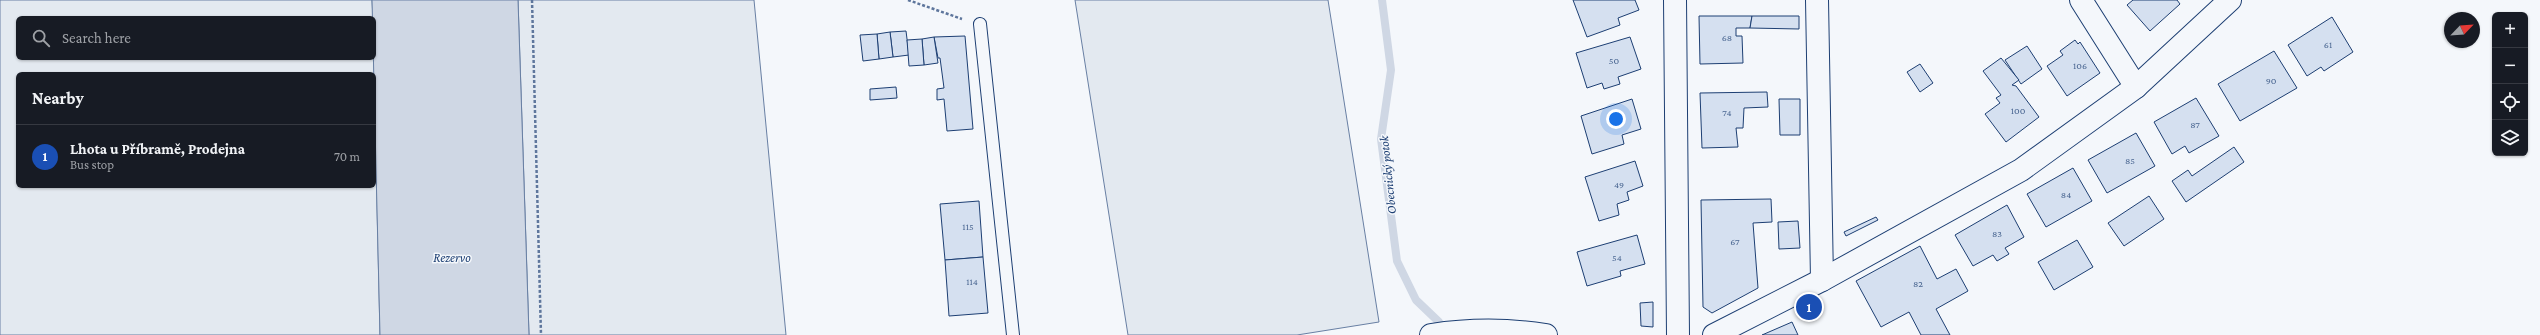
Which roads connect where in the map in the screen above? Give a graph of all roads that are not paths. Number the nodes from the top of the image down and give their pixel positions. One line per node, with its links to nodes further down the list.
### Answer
1 (1675, 0): 11 (street)
2 (1817, 0): 7 (street)
3 (2081, 0): 6 (street)
4 (2230, 0): 6 (street)
5 (980, 24): 8 (lane)
6 (2136, 87): 7 (street)
7 (1822, 280): 12 (street)
8 (1013, 335)
9 (1431, 335): 10 (street)
10 (1546, 335)
11 (1678, 335)
12 (1714, 335)

